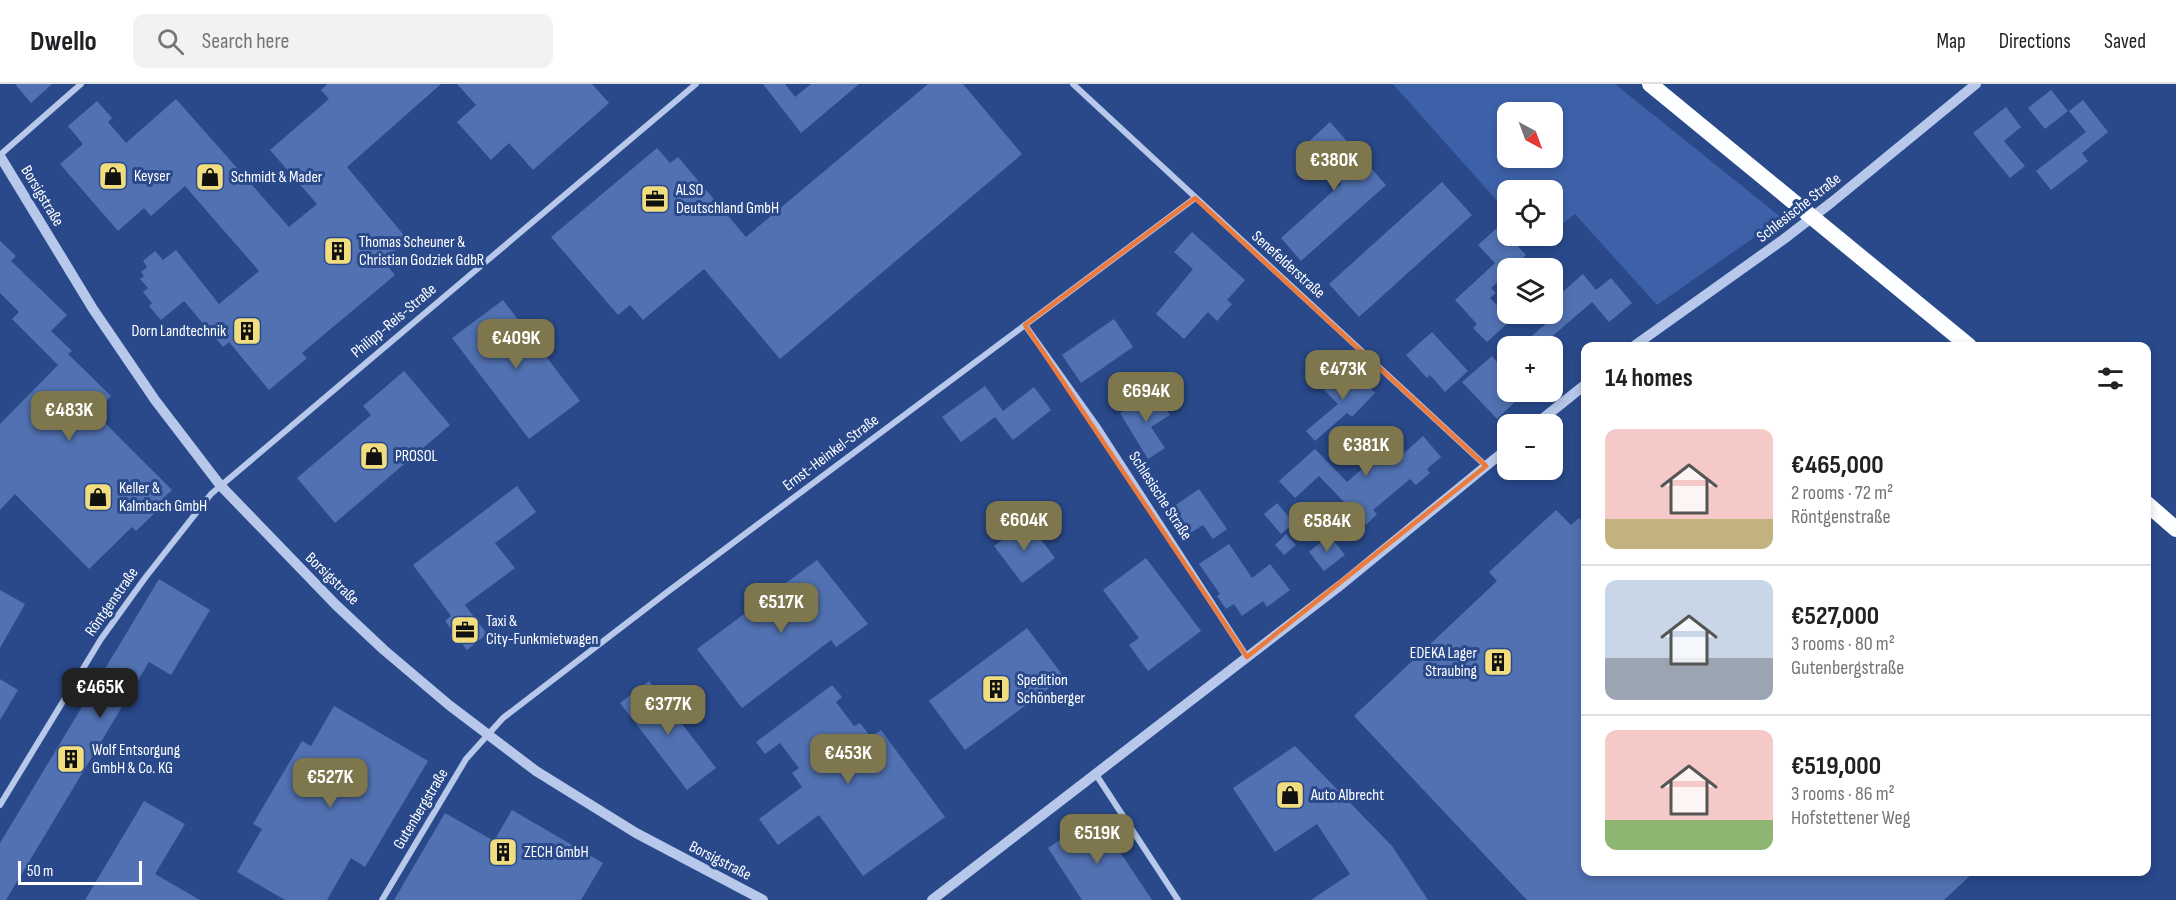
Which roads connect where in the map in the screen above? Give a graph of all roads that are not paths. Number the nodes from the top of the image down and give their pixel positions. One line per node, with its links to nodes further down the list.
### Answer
1 (81, 84): 6 (street)
2 (696, 84): 15 (street, Philipp-Reis-Straße)
3 (1073, 84): 7 (street, Senefelderstraße)
4 (1650, 84): 10 (highway)
5 (1976, 84): 9 (street, Schlesische Straße)
6 (0, 155): 15 (street, Borsigstraße)
7 (1195, 198): 8 (street, Ernst-Heinkel-Straße); 14 (street, Senefelderstraße)
8 (1025, 325): 18 (street, Schlesische Straße); 19 (street, Ernst-Heinkel-Straße)
9 (1640, 342)
10 (1964, 342)
11 (1581, 388): 12 (street)
12 (1548, 414)
13 (1497, 457): 14 (street)
14 (1486, 466): 18 (street)
15 (220, 485): 19 (street, Borsigstraße); 21 (street, Röntgenstraße)
16 (2151, 507): 17 (highway)
17 (2176, 529)
18 (1246, 657): 20 (street)
19 (488, 735): 22 (street, Gutenbergstraße); 23 (street, Borsigstraße)
20 (1095, 773): 24 (street); 25 (street)
21 (0, 805)
22 (382, 900)
23 (763, 900)
24 (932, 900)
25 (1178, 900)

